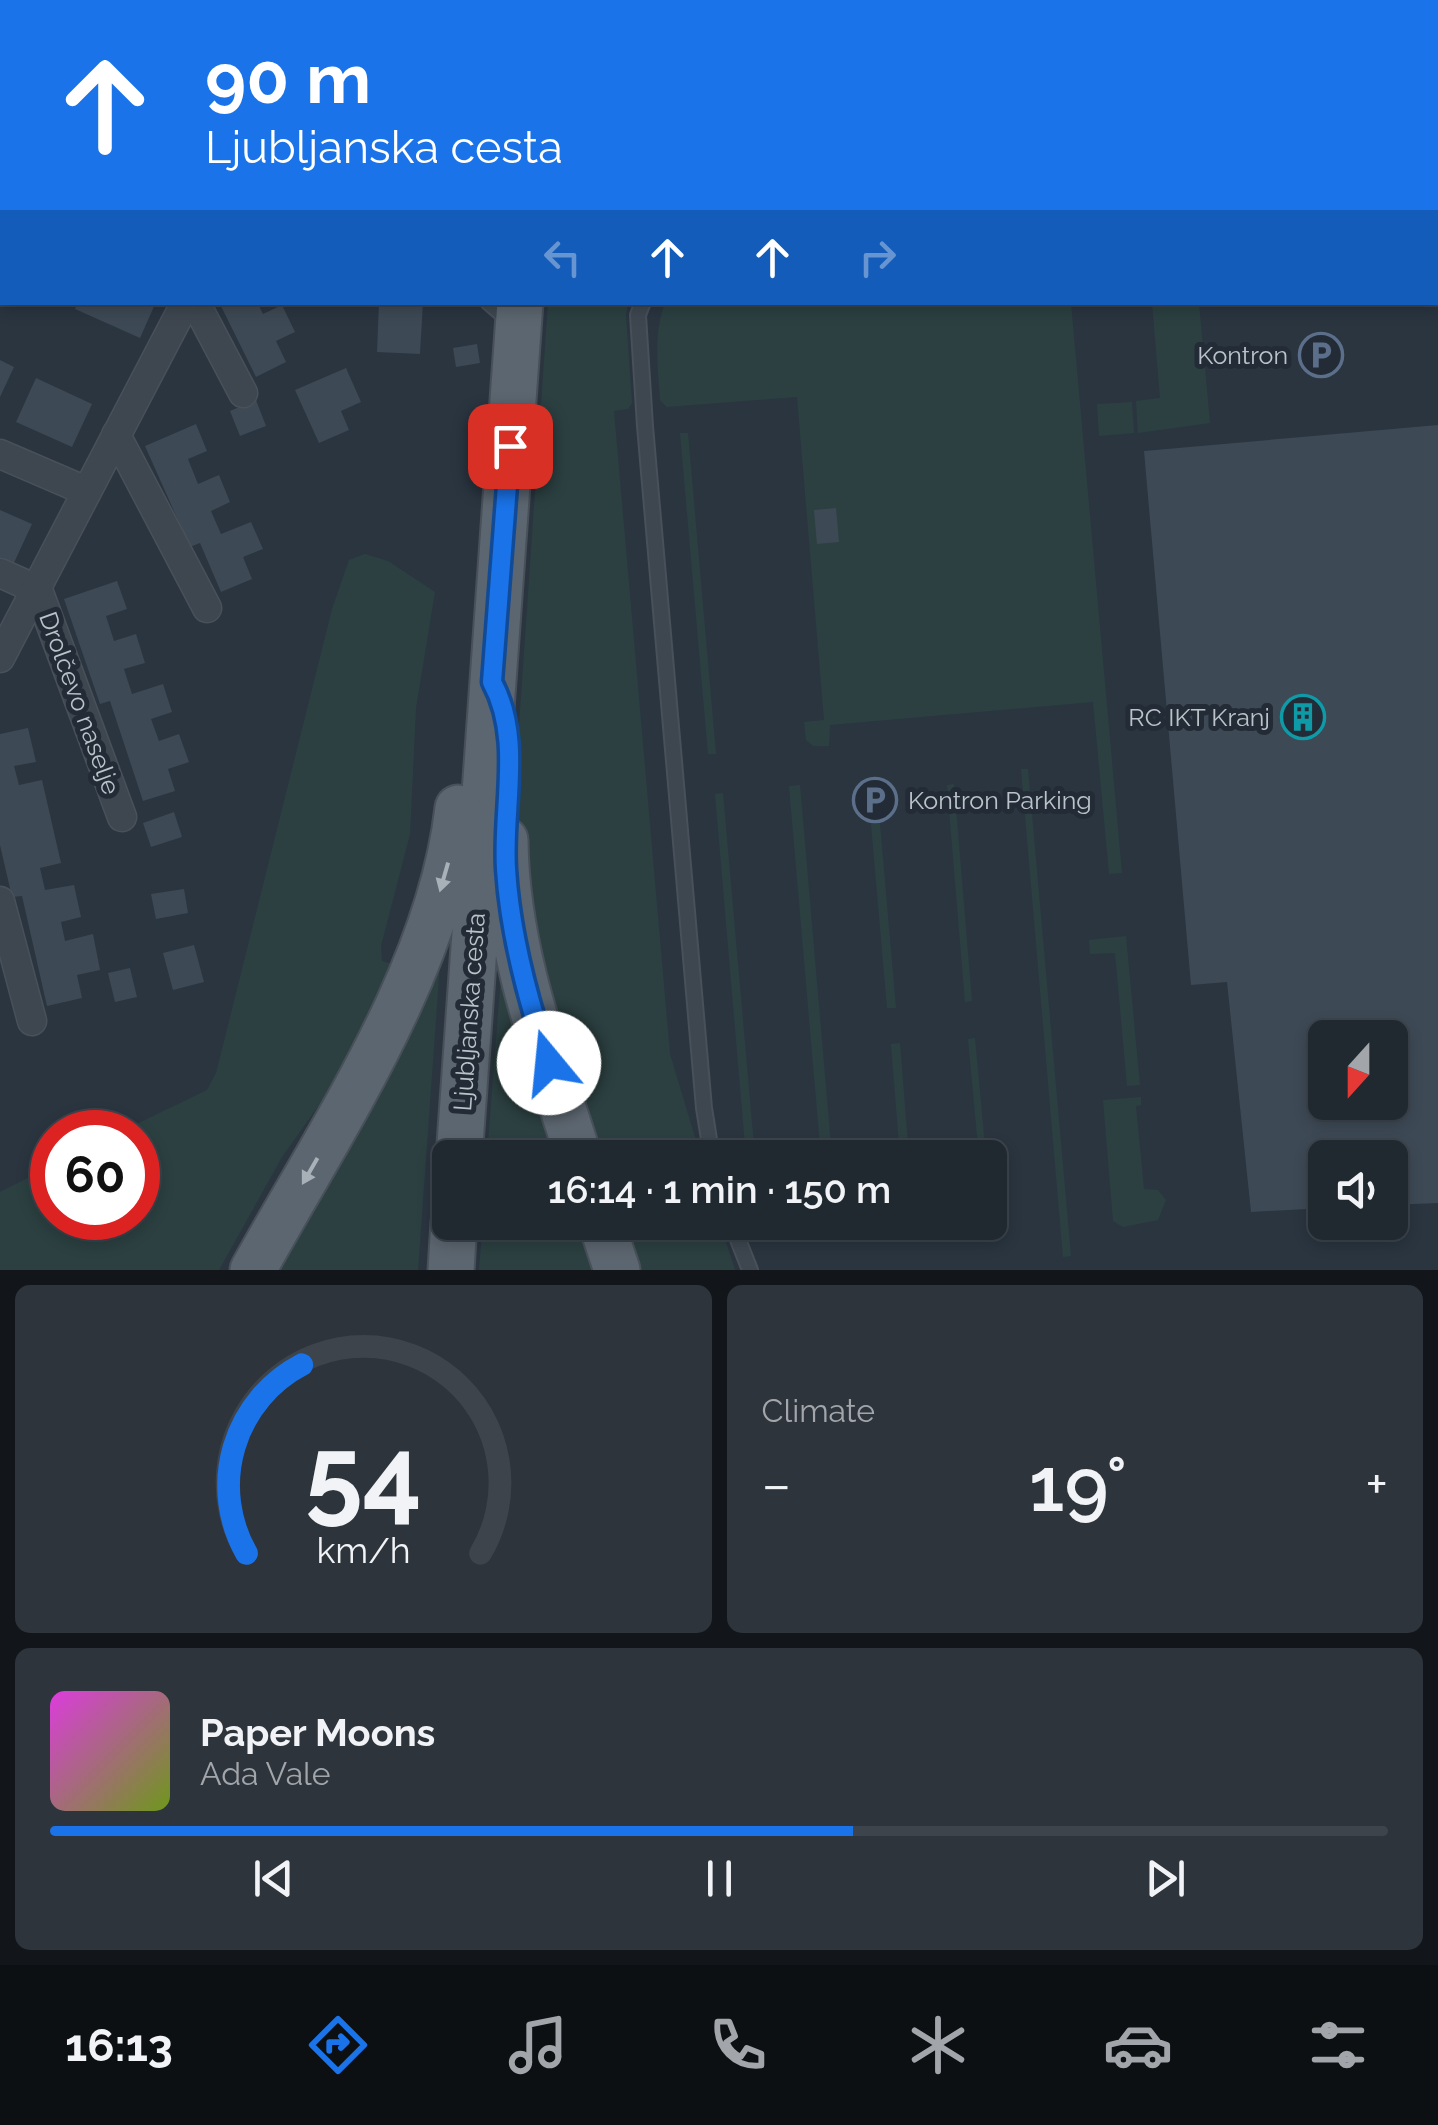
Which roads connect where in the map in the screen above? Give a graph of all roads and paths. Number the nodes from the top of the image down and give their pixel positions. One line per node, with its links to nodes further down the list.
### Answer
1 (184, 305): 6 (street, Drolčevo naselje)
2 (197, 305): 5 (street)
3 (642, 305): 19 (lane)
4 (509, 311): 13 (main road, Ljubljanska cesta)
5 (243, 393)
6 (116, 435): 8 (street, Drolčevo naselje); 11 (street)
7 (0, 454): 8 (street)
8 (86, 491): 10 (street, Drolčevo naselje)
9 (0, 573): 10 (street, Drolčevo naselje)
10 (38, 590): 12 (street, Drolčevo naselje); 14 (street, Drolčevo naselje)
11 (207, 608)
12 (0, 658)
13 (492, 682): 17 (main road, Ljubljanska cesta); 18 (main road); 23 (main road, one-way to 23)
14 (122, 817)
15 (0, 901): 16 (street)
16 (32, 1021)
17 (460, 1140)
18 (573, 1140)
19 (709, 1140)
20 (453, 1240): 24 (main road)
21 (607, 1240): 25 (main road)
22 (738, 1240): 26 (lane)
23 (254, 1270)
24 (451, 1270)
25 (618, 1270)
26 (750, 1270)

